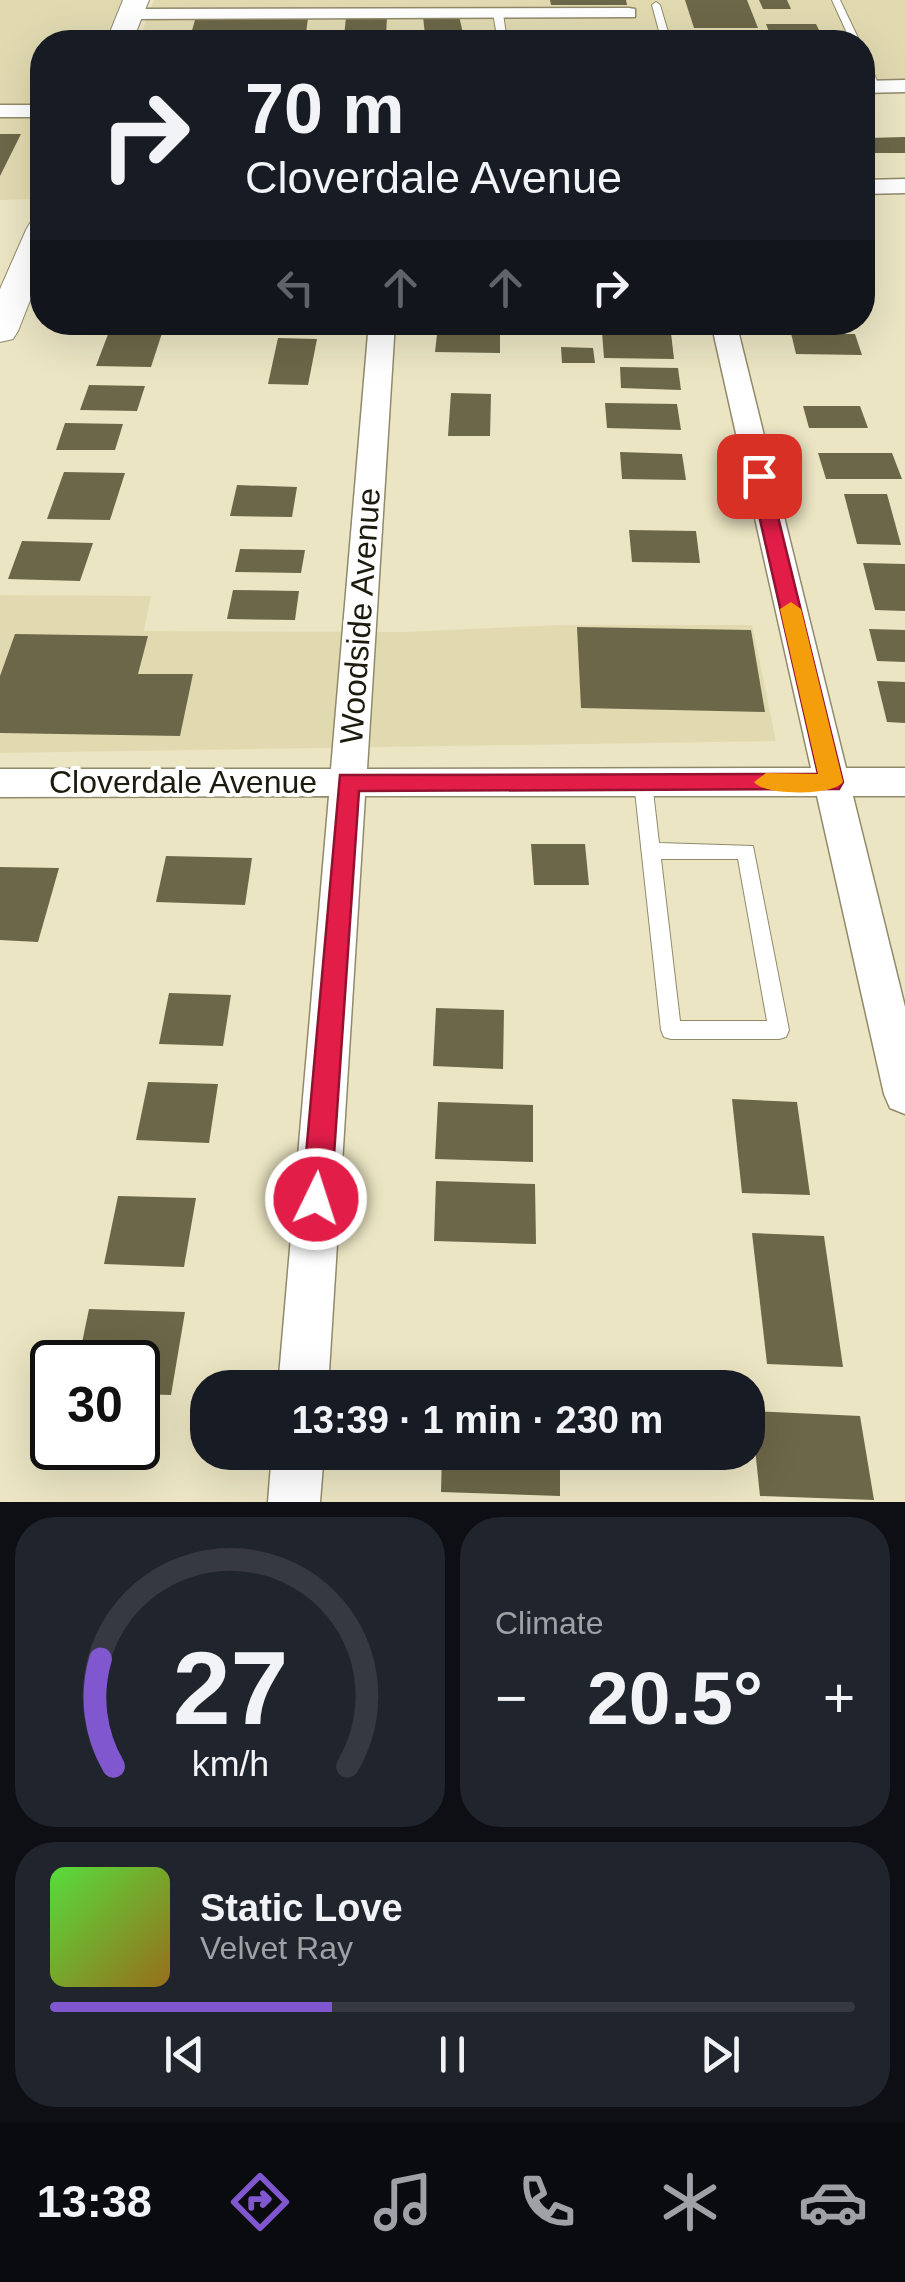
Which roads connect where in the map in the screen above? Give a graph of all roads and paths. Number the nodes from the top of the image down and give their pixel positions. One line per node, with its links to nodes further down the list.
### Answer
1 (836, 0): 8 (lane)
2 (656, 5): 7 (lane)
3 (133, 7): 5 (street)
4 (630, 13): 5 (street)
5 (498, 14): 6 (lane)
6 (501, 30)
7 (663, 30)
8 (850, 30)
9 (905, 86): 10 (street)
10 (875, 87)
11 (0, 110): 12 (street)
12 (30, 111)
13 (905, 186): 14 (street)
14 (875, 187)
15 (30, 259): 16 (street)
16 (0, 331)
17 (381, 335): 19 (street, Woodside Avenue)
18 (725, 335): 21 (street)
19 (348, 782): 20 (street, Cloverdale Avenue); 23 (street, Cloverdale Avenue); 26 (street, Woodside Avenue)
20 (643, 782): 21 (street, Cloverdale Avenue); 24 (lane)
21 (831, 782): 22 (street, Cloverdale Avenue); 25 (street)
22 (905, 782)
23 (0, 783)
24 (650, 851): 24 (lane)
25 (905, 1094)
26 (303, 1370)
27 (297, 1470): 28 (street)
28 (294, 1502)

